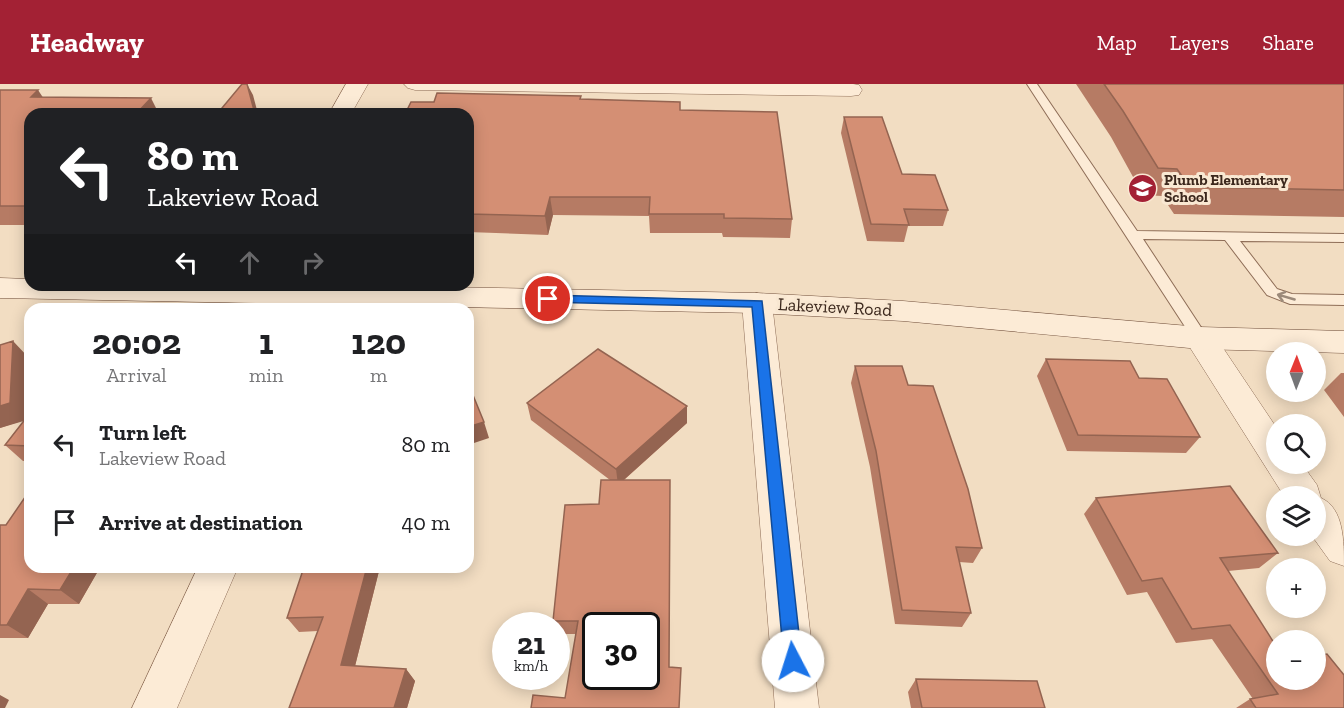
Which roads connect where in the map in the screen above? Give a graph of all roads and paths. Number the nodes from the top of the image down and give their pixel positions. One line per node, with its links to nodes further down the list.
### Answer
1 (357, 84): 5 (street)
2 (416, 84): 4 (street)
3 (1032, 84): 6 (lane)
4 (851, 90)
5 (343, 108)
6 (1133, 235): 7 (lane); 15 (lane)
7 (1229, 236): 8 (lane); 12 (lane, one-way to 7)
8 (1344, 238)
9 (0, 288): 10 (street, Lakeview Road)
10 (24, 288)
11 (256, 291): 13 (street, Lakeview Road)
12 (1344, 300)
13 (336, 302): 14 (street, Lakeview Road)
14 (757, 303): 15 (street, Lakeview Road); 22 (street)
15 (1200, 338): 16 (street, Lakeview Road); 17 (street)
16 (1344, 342)
17 (1266, 440)
18 (1326, 525): 19 (street)
19 (1344, 549)
20 (215, 573): 21 (street)
21 (154, 708)
22 (797, 708)

